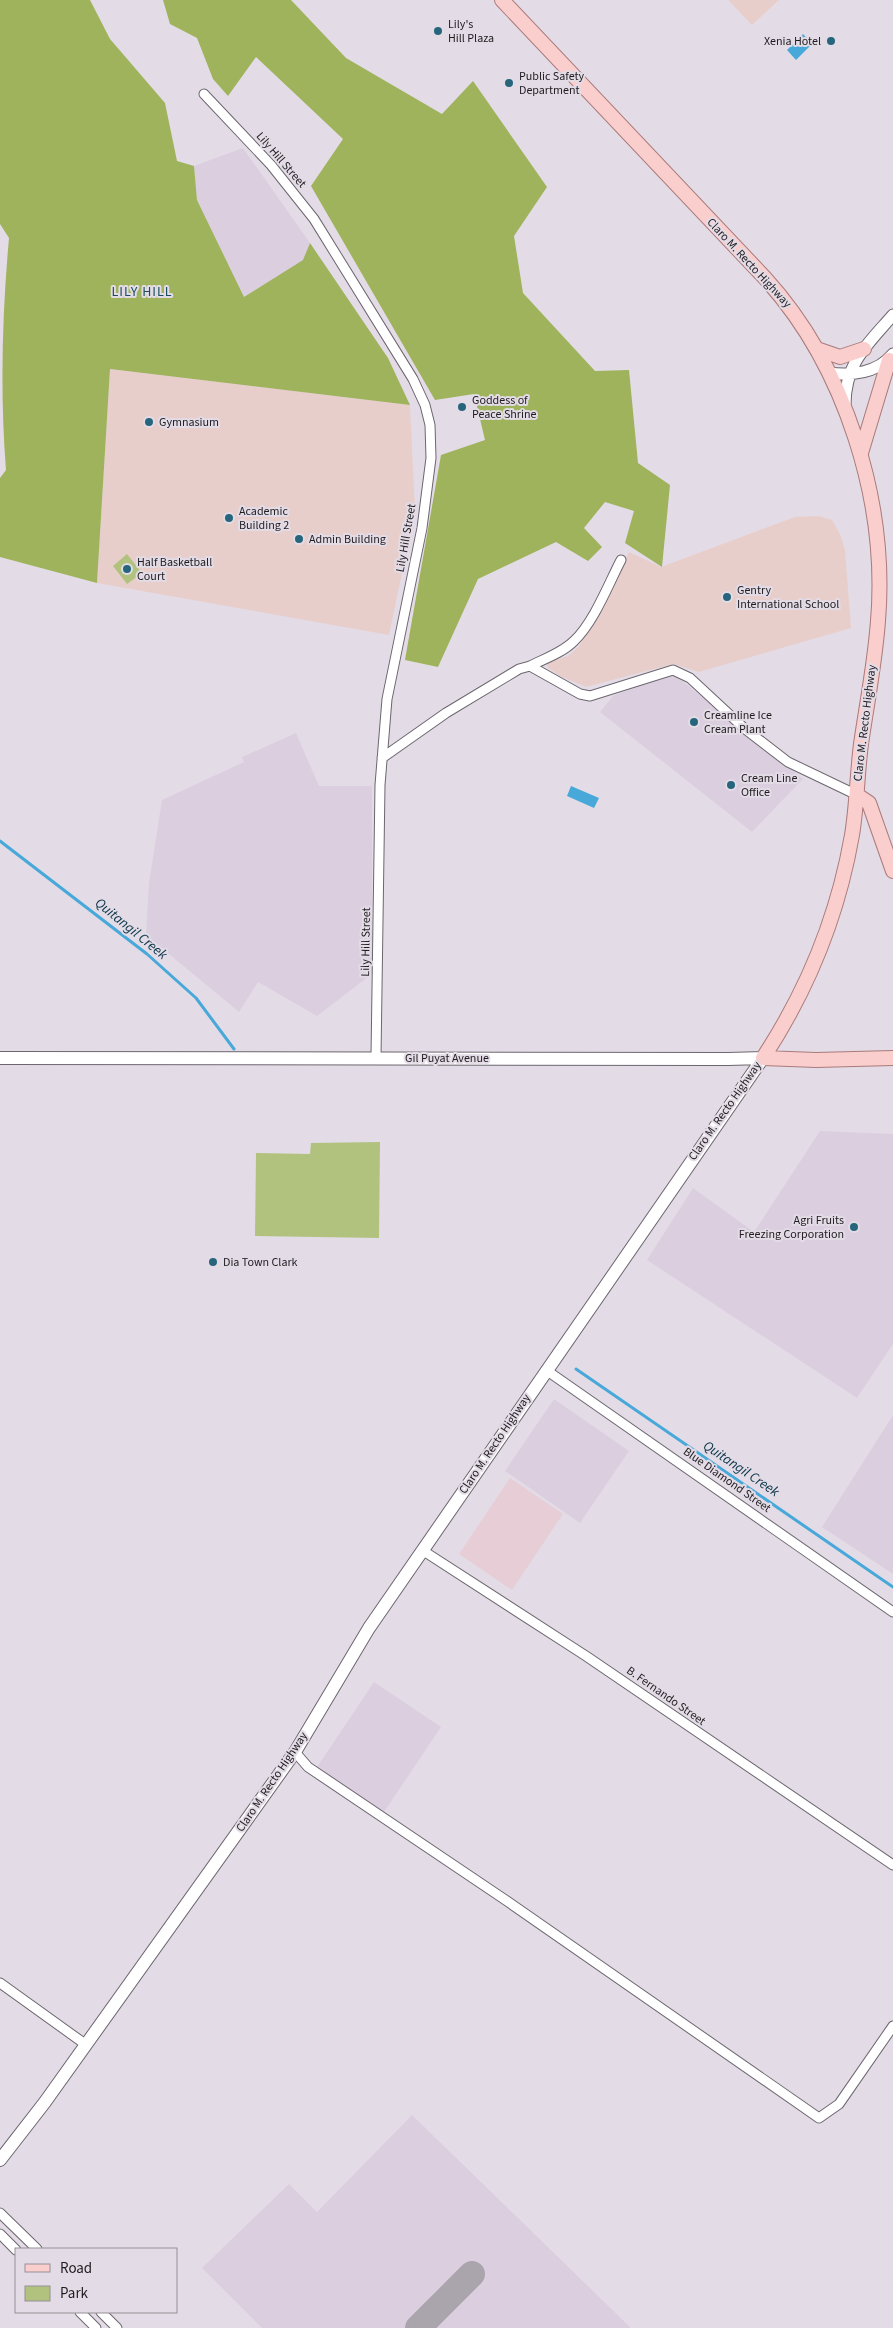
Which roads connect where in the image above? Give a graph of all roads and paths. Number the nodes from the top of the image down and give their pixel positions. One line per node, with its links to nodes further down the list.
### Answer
1 (502, 0): 4 (main road, Claro M. Recto Highway)
2 (204, 94): 13 (street, Lily Hill Street)
3 (893, 315): 5 (street)
4 (816, 349): 5 (main road); 7 (main road, Claro M. Recto Highway)
5 (864, 349): 8 (street)
6 (891, 357): 8 (street); 10 (main road)
7 (829, 373): 8 (street); 9 (main road, Claro M. Recto Highway)
8 (848, 376): 9 (street)
9 (846, 412): 10 (main road, Claro M. Recto Highway)
10 (861, 453): 14 (main road, Claro M. Recto Highway)
11 (621, 560): 12 (street)
12 (530, 666): 13 (street); 14 (street)
13 (382, 758): 16 (street, Lily Hill Street)
14 (856, 796): 15 (main road); 18 (main road, Claro M. Recto Highway)
15 (893, 871)
16 (376, 1057): 17 (main road, Gil Puyat Avenue); 18 (main road, Gil Puyat Avenue)
17 (0, 1058)
18 (762, 1058): 19 (main road, Gil Puyat Avenue); 20 (main road, Claro M. Recto Highway)
19 (893, 1058)
20 (546, 1370): 21 (main road, Claro M. Recto Highway); 22 (street, Blue Diamond Street)
21 (422, 1550): 23 (main road, Claro M. Recto Highway); 24 (street, B. Fernando Street)
22 (893, 1612)
23 (295, 1752): 26 (street); 27 (main road, Claro M. Recto Highway)
24 (893, 1865)
25 (0, 1983): 27 (street)
26 (893, 2026)
27 (85, 2044): 28 (main road, Claro M. Recto Highway)
28 (0, 2160)
29 (0, 2213): 31 (street)
30 (0, 2234): 32 (street)
31 (36, 2248)
32 (15, 2249)
33 (81, 2313): 35 (street)
34 (102, 2313): 36 (street)
35 (96, 2328)
36 (117, 2328)

